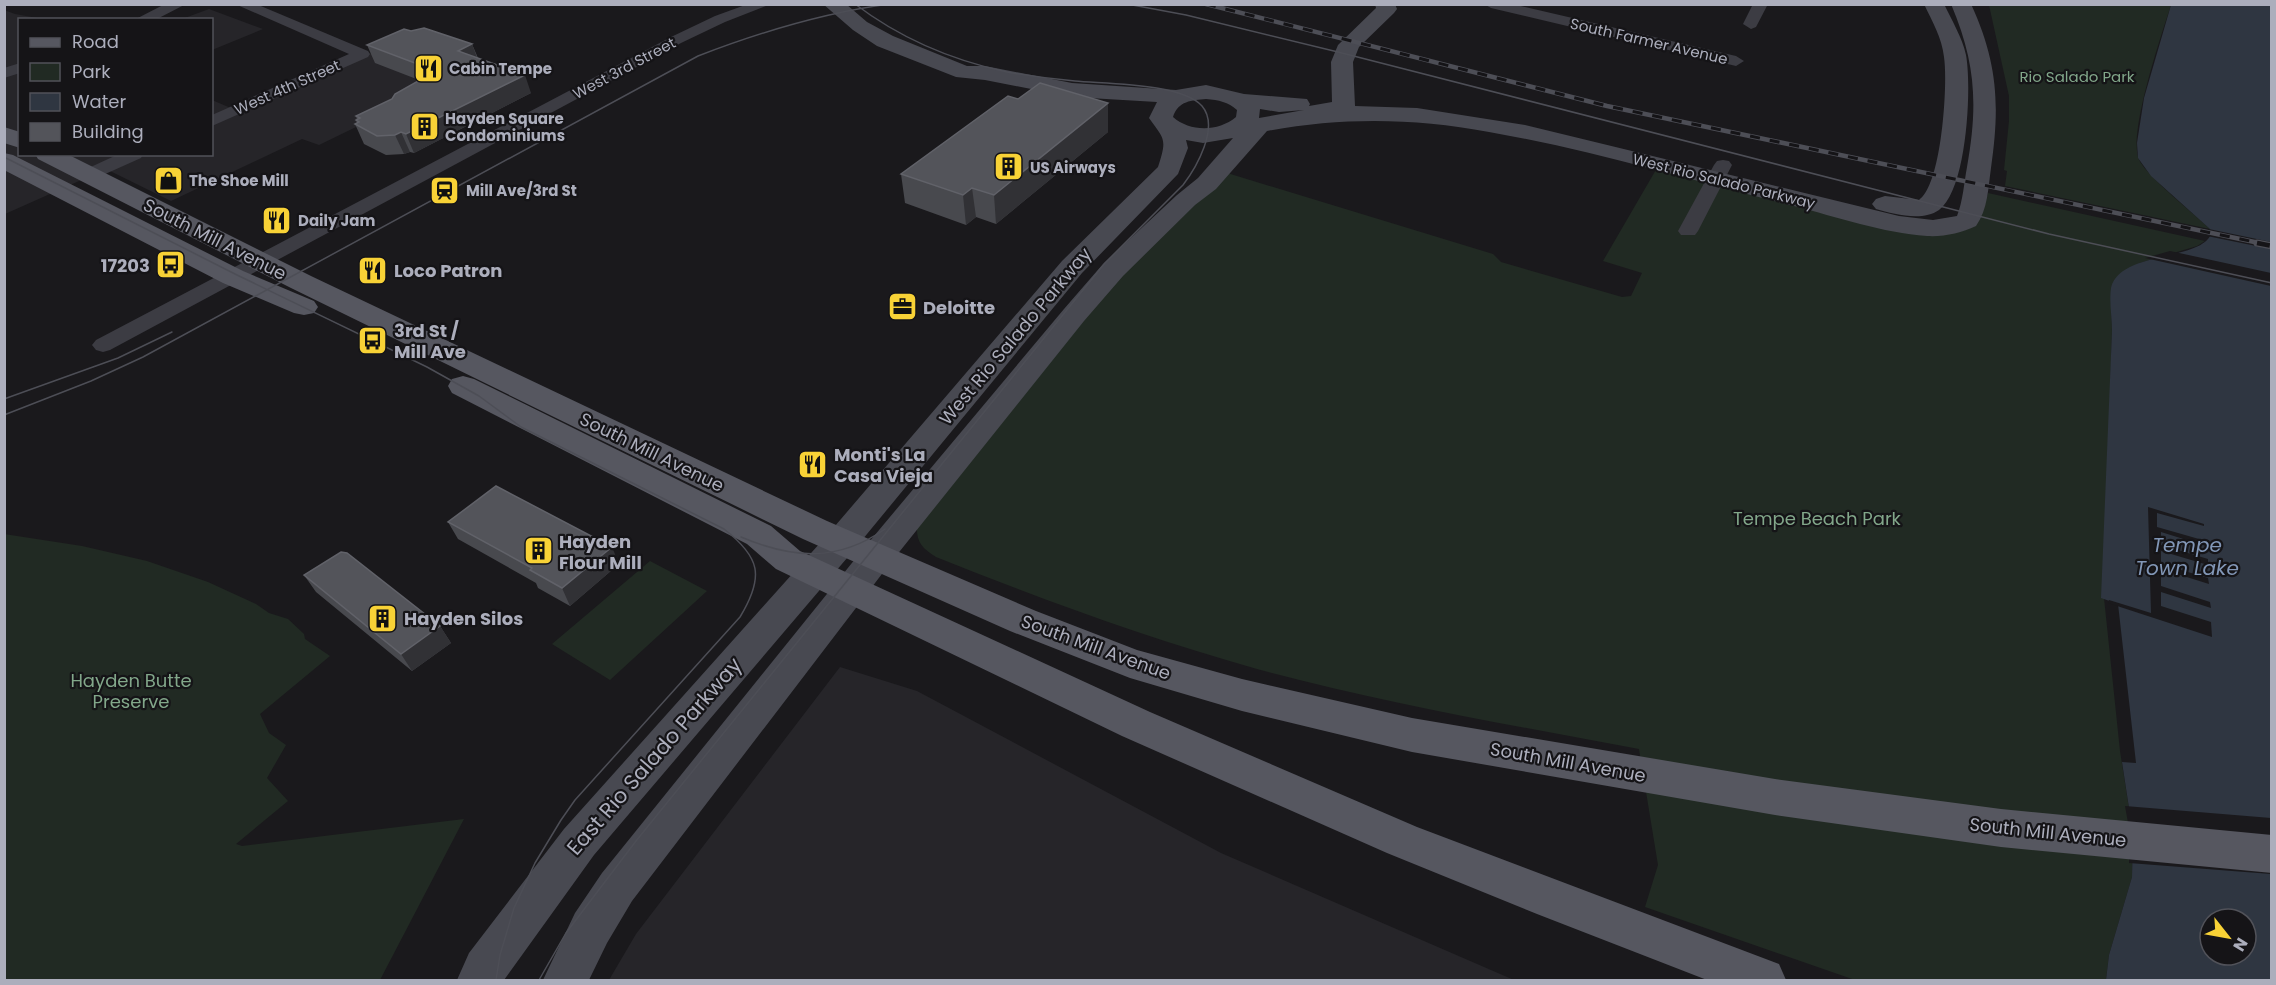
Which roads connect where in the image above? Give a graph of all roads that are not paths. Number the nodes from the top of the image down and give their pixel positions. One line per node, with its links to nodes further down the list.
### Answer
1 (178, 4): 11 (street)
2 (242, 4): 19 (street, West 4th Street)
3 (764, 4): 32 (street, West 3rd Street)
4 (834, 4): 14 (main road)
5 (1379, 4): 17 (main road)
6 (1385, 4): 17 (main road)
7 (1491, 4): 13 (street, South Farmer Avenue)
8 (1761, 4): 12 (street)
9 (1934, 4): 28 (main road, West Rio Salado Parkway)
10 (1961, 4): 28 (main road, West Rio Salado Parkway)
11 (146, 18)
12 (1751, 24)
13 (1736, 61)
14 (964, 72): 15 (main road, West Rio Salado Parkway); 20 (main road)
15 (1177, 96): 16 (main road, West Rio Salado Parkway); 20 (main road)
16 (1240, 100): 17 (main road, West Rio Salado Parkway); 22 (main road)
17 (1335, 101): 18 (main road); 28 (main road, West Rio Salado Parkway)
18 (1299, 117): 21 (main road, West Rio Salado Parkway); 28 (main road, West Rio Salado Parkway)
19 (213, 121)
20 (1166, 123): 22 (main road); 33 (main road, West Rio Salado Parkway)
21 (1260, 125): 22 (main road, West Rio Salado Parkway); 30 (main road, West Rio Salado Parkway)
22 (1233, 130): 30 (main road, West Rio Salado Parkway)
23 (4, 134): 24 (main road)
24 (18, 140)
25 (51, 156): 29 (main road, South Mill Avenue)
26 (131, 156): 29 (street)
27 (15, 166): 29 (main road); 32 (main road, South Mill Avenue)
28 (1720, 172): 31 (street)
29 (88, 175): 32 (main road, South Mill Avenue)
30 (1186, 200): 35 (main road, West Rio Salado Parkway)
31 (1688, 231)
32 (247, 270): 34 (street, West 3rd Street); 36 (main road, South Mill Avenue); 38 (main road, South Mill Avenue)
33 (1052, 292): 35 (main road); 36 (main road, West Rio Salado Parkway)
34 (103, 345)
35 (1024, 379): 37 (main road, West Rio Salado Parkway)
36 (841, 542): 37 (main road, South Mill Avenue); 38 (main road, East Rio Salado Parkway)
37 (876, 557): 39 (main road); 40 (main road, South Mill Avenue)
38 (813, 572): 39 (main road, South Mill Avenue); 41 (main road, East Rio Salado Parkway)
39 (850, 589): 42 (main road); 43 (main road, South Mill Avenue)
40 (2271, 854)
41 (480, 981)
42 (566, 981)
43 (1764, 981)

